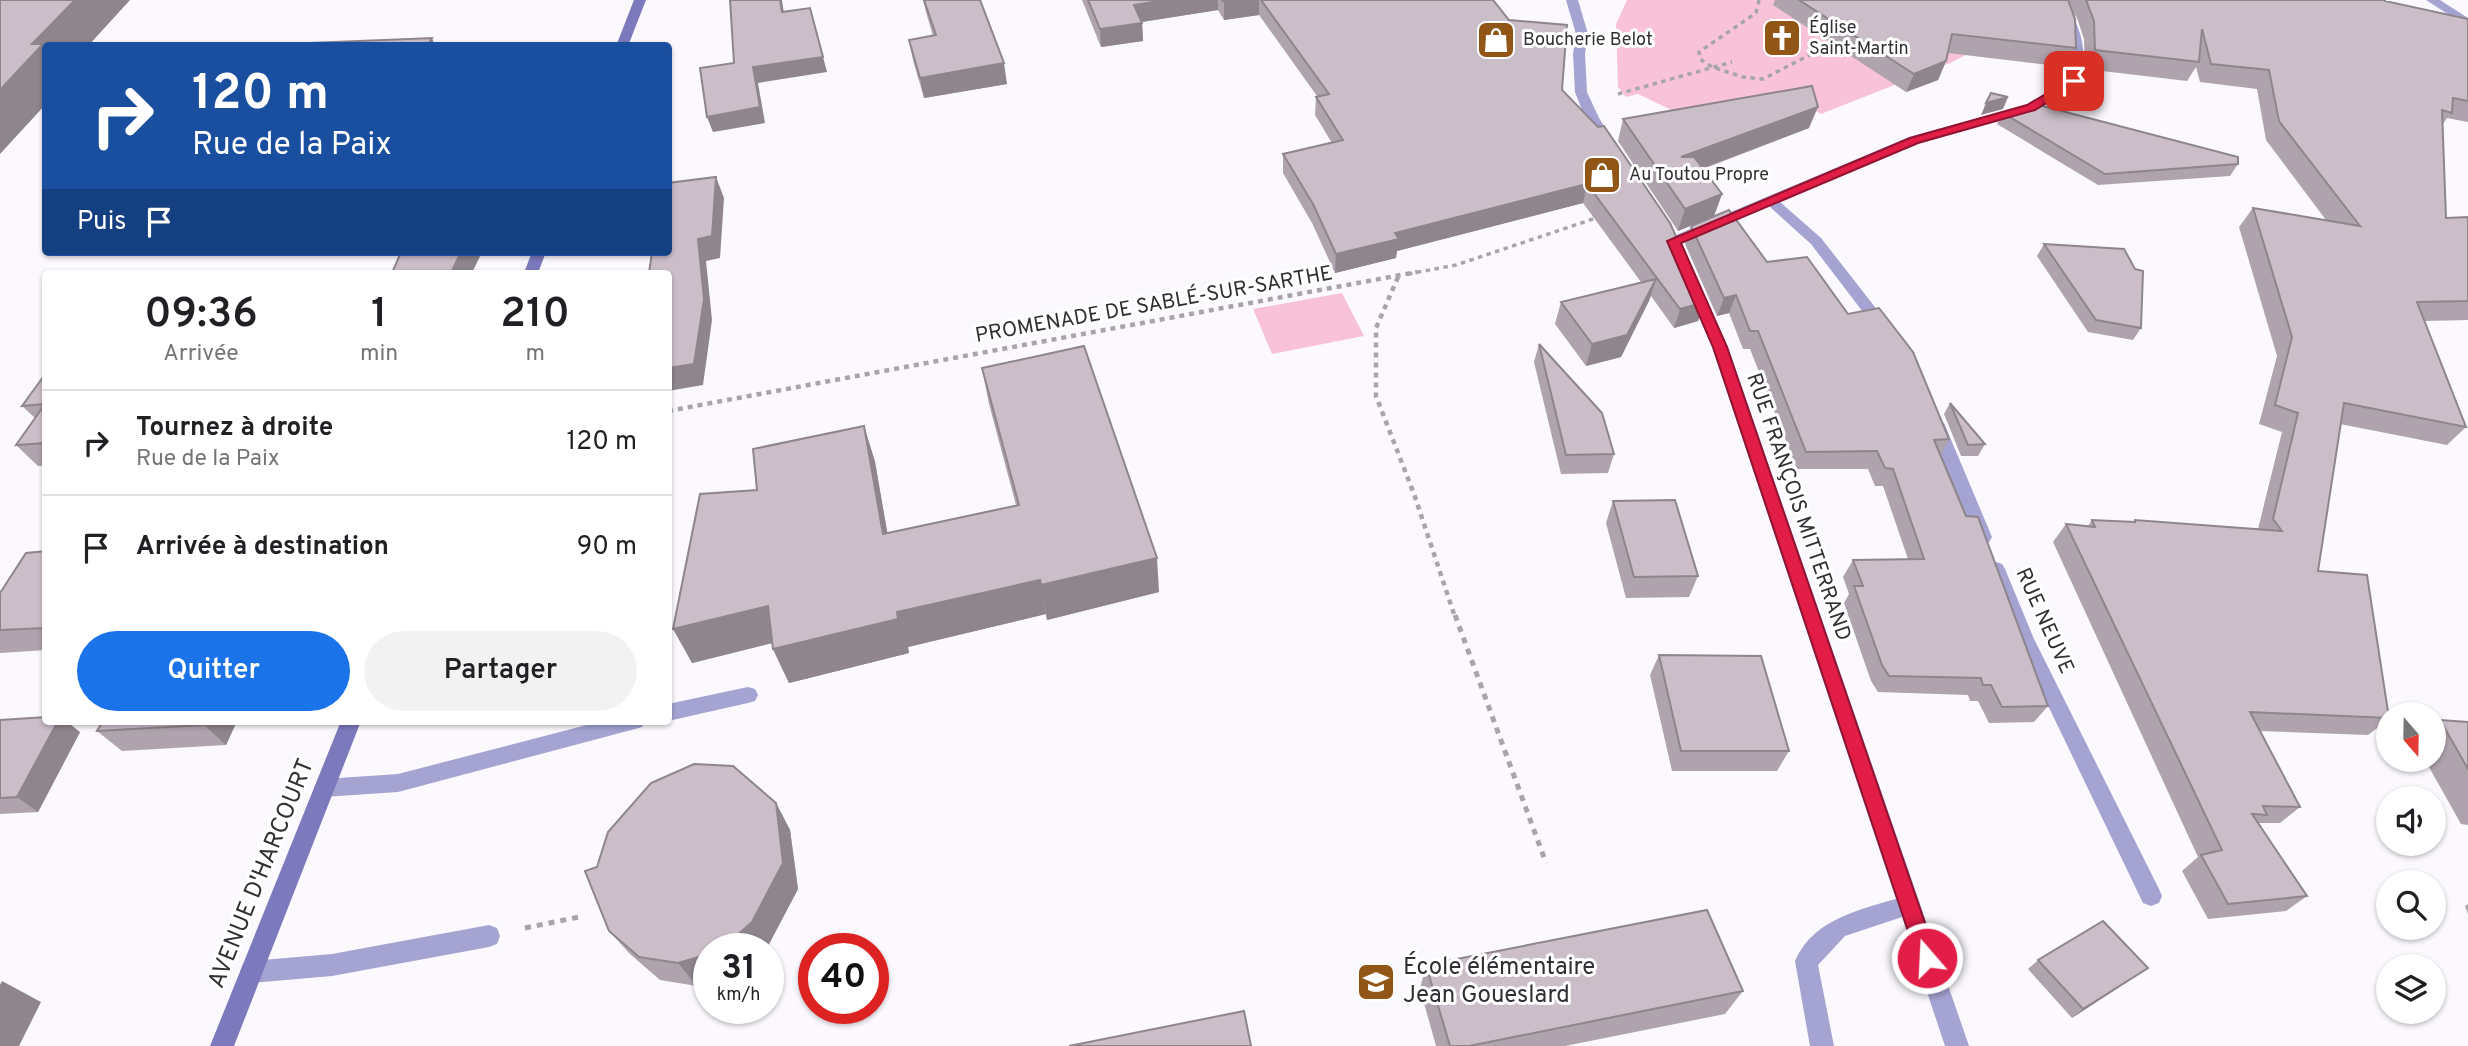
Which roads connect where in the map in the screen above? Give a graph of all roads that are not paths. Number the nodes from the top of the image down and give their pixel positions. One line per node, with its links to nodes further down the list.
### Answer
1 (640, 0): 6 (main road)
2 (1572, 0): 7 (street)
3 (2056, 0): 8 (street)
4 (2432, 0): 5 (street)
5 (2468, 23)
6 (624, 42)
7 (1620, 161)
8 (1771, 201): 9 (street); 17 (street, RUE FRANÇOIS MITTERRAND)
9 (1897, 346)
10 (1929, 406): 16 (street, RUE NEUVE)
11 (748, 695): 12 (street)
12 (672, 712)
13 (349, 725): 15 (main road, AVENUE D'HARCOURT)
14 (620, 725): 15 (street)
15 (324, 788): 19 (main road, AVENUE D'HARCOURT)
16 (2151, 896)
17 (1909, 905): 21 (street); 22 (street, RUE FRANÇOIS MITTERRAND)
18 (489, 936): 19 (street)
19 (251, 972): 20 (main road, AVENUE D'HARCOURT)
20 (222, 1046)
21 (1822, 1046)
22 (1957, 1046)

